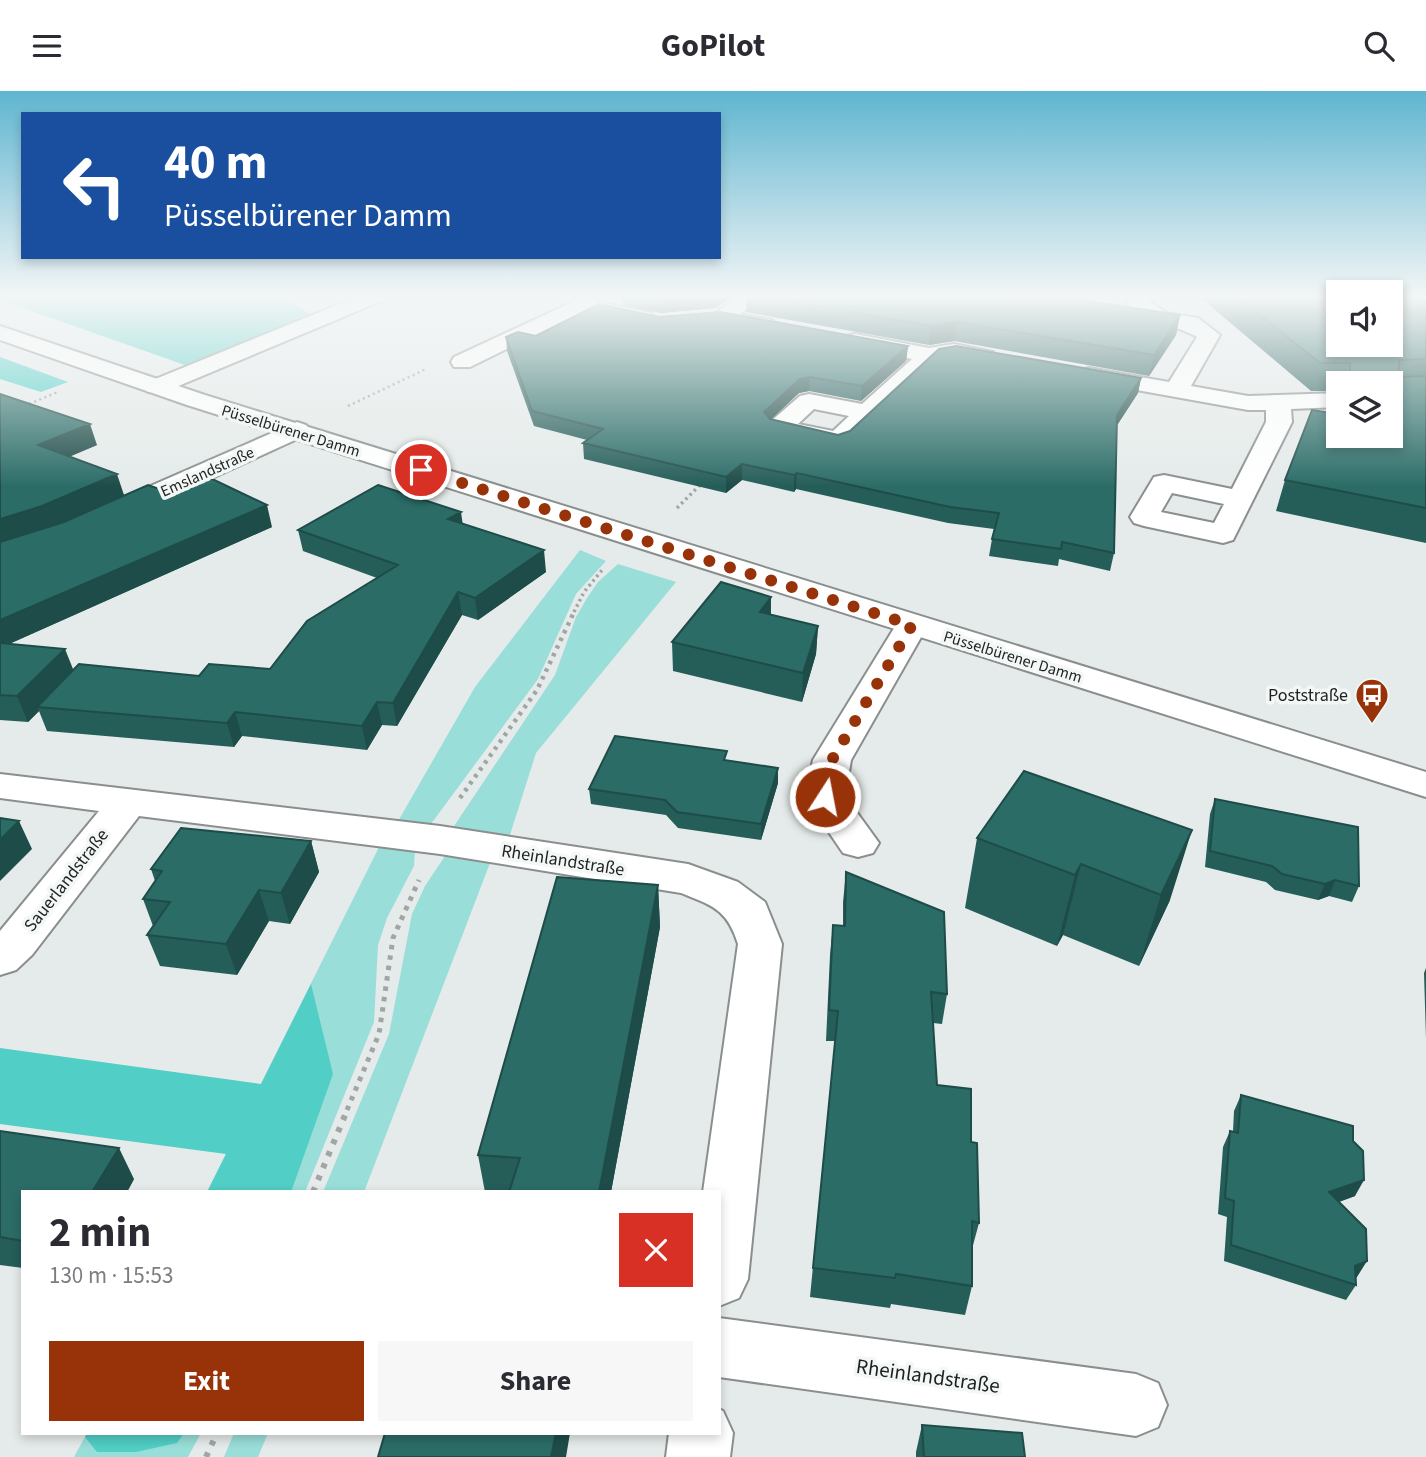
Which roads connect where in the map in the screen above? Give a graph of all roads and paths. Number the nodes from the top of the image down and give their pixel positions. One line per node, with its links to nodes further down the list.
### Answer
1 (77, 360): 9 (street, Püsselbürener Damm)
2 (222, 360): 9 (street)
3 (444, 360): 14 (path)
4 (924, 360): 13 (street)
5 (1000, 360): 7 (street)
6 (1194, 360): 10 (street)
7 (1007, 361)
8 (1072, 372): 10 (street)
9 (156, 387): 14 (street, Püsselbürener Damm)
10 (1176, 391): 12 (street)
11 (1326, 401): 12 (street)
12 (1278, 403): 15 (street)
13 (779, 427): 17 (path)
14 (297, 431): 16 (street, Emslandstraße); 17 (street, Püsselbürener Damm)
15 (1240, 499)
16 (96, 520)
17 (644, 540): 18 (street, Püsselbürener Damm)
18 (912, 625): 19 (street, Püsselbürener Damm); 22 (street)
19 (1426, 785)
20 (0, 786): 21 (street, Rheinlandstraße)
21 (129, 801): 23 (street, Sauerlandstraße); 24 (street, Rheinlandstraße)
22 (858, 843)
23 (0, 957)
24 (721, 1263)
25 (721, 1347): 26 (street, Rheinlandstraße)
26 (1136, 1405)
27 (216, 1435): 29 (path)
28 (701, 1435): 30 (street)
29 (206, 1457)
30 (698, 1457)

